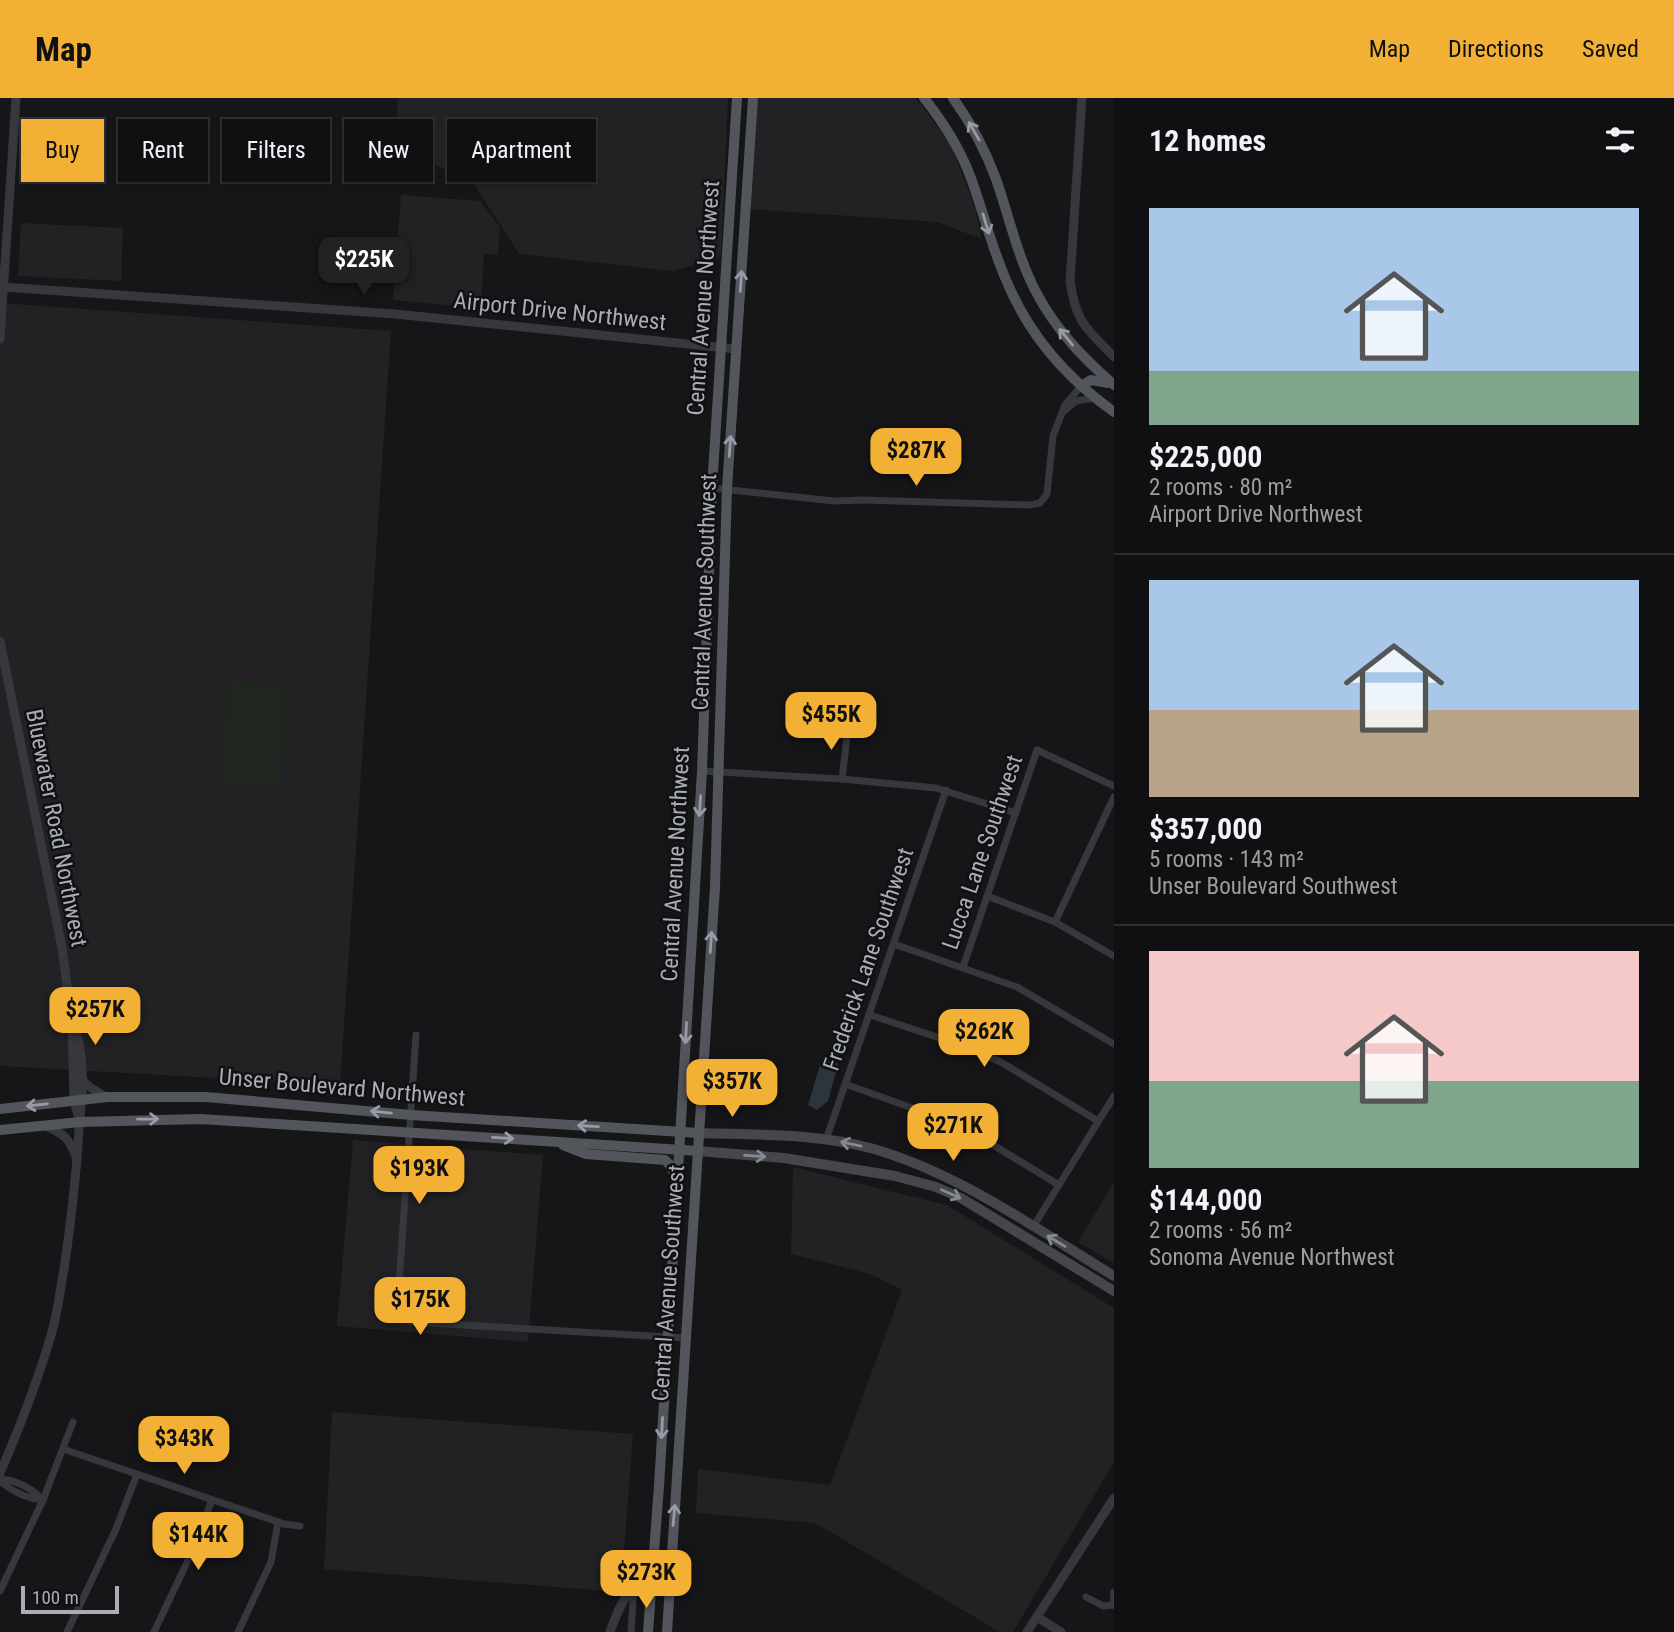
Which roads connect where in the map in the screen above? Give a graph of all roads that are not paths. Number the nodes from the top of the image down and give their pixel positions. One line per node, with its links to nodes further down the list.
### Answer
1 (16, 98): 7 (street)
2 (737, 98): 9 (main road, Central Avenue Northwest)
3 (753, 98): 10 (main road, Central Avenue Southwest, one-way to 3)
4 (924, 98): 12 (main road, one-way to 12)
5 (953, 98): 13 (main road, one-way to 5)
6 (1082, 98): 11 (street)
7 (3, 288): 8 (street); 9 (street, Airport Drive Northwest)
8 (0, 340)
9 (721, 346): 10 (street, Airport Drive Northwest); 15 (main road, Central Avenue Northwest)
10 (736, 349): 18 (main road, Central Avenue Southwest)
11 (1114, 357)
12 (1081, 386): 13 (main road); 14 (main road); 16 (street)
13 (1114, 386)
14 (1095, 398): 16 (street); 17 (main road)
15 (717, 411): 18 (main road); 19 (main road, Central Avenue Northwest)
16 (1062, 412): 20 (street)
17 (1114, 412)
18 (732, 413): 20 (main road, Central Avenue Southwest, one-way to 18)
19 (712, 488): 20 (street); 23 (main road, Central Avenue Northwest)
20 (727, 488): 24 (main road, Central Avenue Southwest)
21 (0, 641): 36 (street, Bluewater Road Northwest)
22 (848, 728): 25 (street)
23 (702, 771): 24 (street); 50 (main road, Central Avenue Northwest, one-way to 50)
24 (720, 772): 25 (street); 52 (main road, Central Avenue Southwest, one-way to 24)
25 (842, 779): 27 (street)
26 (1114, 786): 29 (street, Lucca Lane Southwest)
27 (946, 790): 29 (street); 32 (street, Frederick Lane Southwest)
28 (1114, 797): 31 (street)
29 (1016, 813): 30 (street, Lucca Lane Southwest)
30 (987, 897): 31 (street); 34 (street, Lucca Lane Southwest)
31 (1055, 922): 33 (street)
32 (894, 944): 34 (street); 35 (street, Frederick Lane Southwest)
33 (1114, 956)
34 (963, 967): 38 (street)
35 (870, 1015): 40 (street, Frederick Lane Southwest); 46 (street)
36 (72, 1023): 39 (street, Bluewater Road Northwest); 43 (street, Bluewater Road Northwest)
37 (416, 1035): 45 (street)
38 (1114, 1044)
39 (82, 1080): 42 (street); 43 (street, Bluewater Road Northwest)
40 (845, 1084): 53 (street, Frederick Lane Southwest); 59 (street)
41 (1114, 1096): 46 (street)
42 (107, 1097): 43 (main road, Unser Boulevard Northwest); 45 (main road, Unser Boulevard Northwest, one-way to 42)
43 (78, 1101): 44 (main road, Unser Boulevard Northwest, one-way to 44); 47 (street, Bluewater Road Northwest)
44 (0, 1109)
45 (411, 1115): 50 (main road, Unser Boulevard Northwest, one-way to 45); 51 (street)
46 (1098, 1121): 59 (street)
47 (80, 1122): 48 (main road, Unser Boulevard Northwest); 51 (main road, Unser Boulevard Northwest, one-way to 51); 57 (street, Bluewater Road Northwest)
48 (45, 1125): 49 (main road, Unser Boulevard Northwest); 57 (street)
49 (0, 1130)
50 (680, 1131): 52 (main road, Unser Boulevard Northwest); 55 (main road, Central Avenue Northwest)
51 (410, 1133): 54 (main road, Unser Boulevard Northwest, one-way to 54); 63 (street)
52 (699, 1133): 53 (main road); 56 (main road, Central Avenue Southwest)
53 (826, 1140): 60 (main road, one-way to 53)
54 (552, 1141): 55 (main road, Unser Boulevard Northwest); 58 (main road)
55 (679, 1150): 56 (main road, Unser Boulevard Northwest); 58 (main road, Central Avenue Northwest)
56 (698, 1151): 62 (main road, one-way to 62); 64 (main road, Central Avenue Southwest)
57 (77, 1162): 67 (street, Bluewater Road Northwest)
58 (677, 1179): 63 (main road, Central Avenue Northwest)
59 (1059, 1185): 60 (street)
60 (1033, 1227): 61 (main road, one-way to 60)
61 (1114, 1276)
62 (1114, 1291)
63 (667, 1335): 64 (street); 76 (main road, Central Avenue Northwest, one-way to 76)
64 (685, 1338): 75 (main road, Central Avenue Southwest, one-way to 64)
65 (73, 1422): 66 (street)
66 (63, 1449): 68 (street); 71 (street)
67 (0, 1473)
68 (137, 1474): 72 (street); 83 (street)
69 (0, 1480): 71 (street)
70 (1114, 1498): 82 (street)
71 (43, 1500): 78 (street)
72 (212, 1500): 73 (street); 84 (street)
73 (278, 1522): 74 (street); 85 (street)
74 (300, 1526)
75 (670, 1571): 76 (street); 89 (main road, Central Avenue Southwest)
76 (651, 1573): 77 (street); 88 (main road, Central Avenue Northwest)
77 (634, 1586): 86 (street); 87 (street)
78 (0, 1591)
79 (1114, 1592): 81 (street)
80 (1086, 1597): 81 (street)
81 (1113, 1606)
82 (1037, 1617): 90 (street); 91 (street)
83 (68, 1632)
84 (154, 1632)
85 (238, 1632)
86 (610, 1632)
87 (631, 1632)
88 (648, 1632)
89 (667, 1632)
90 (1027, 1632)
91 (1062, 1632)

